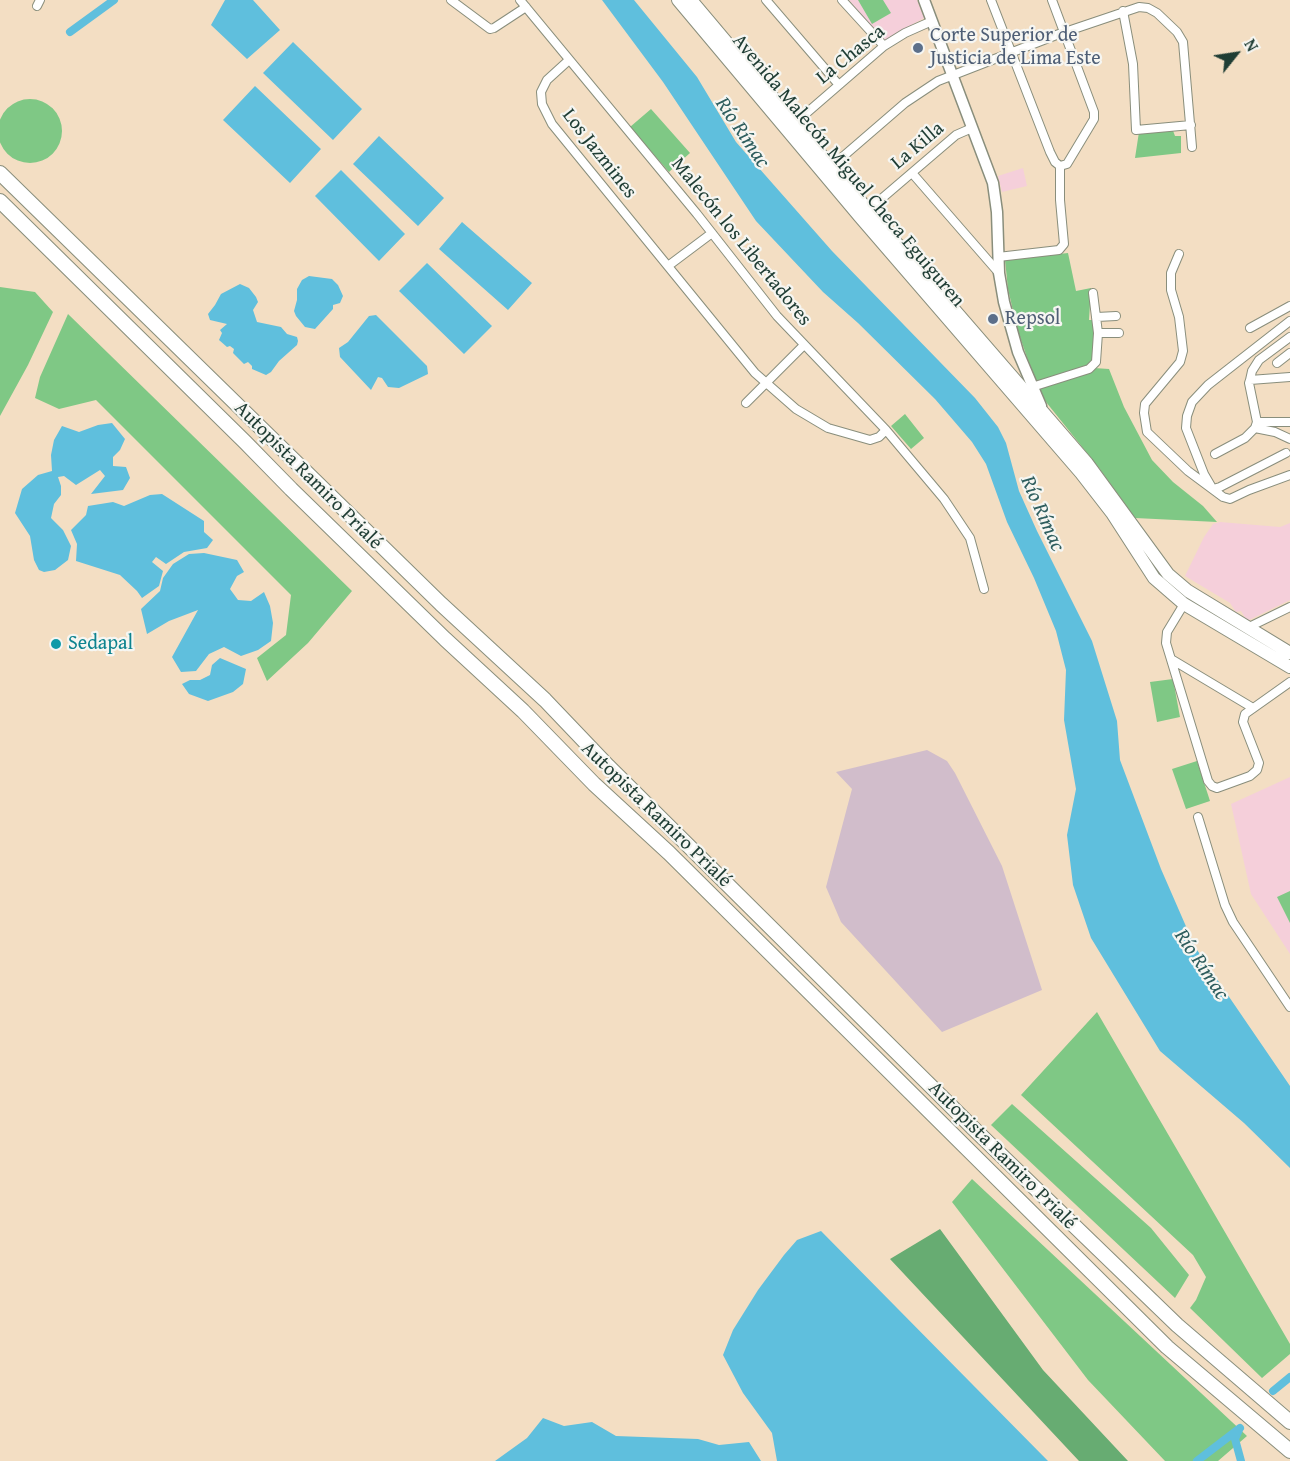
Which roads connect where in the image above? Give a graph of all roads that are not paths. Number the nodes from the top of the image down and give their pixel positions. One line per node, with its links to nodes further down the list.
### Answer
1 (451, 0): 10 (street)
2 (520, 0): 10 (street, Malecón los Libertadores)
3 (678, 0): 28 (main road, Avenida Malecón Miguel Checa Eguiguren)
4 (692, 0): 19 (main road, Avenida Malecón Miguel Checa Eguiguren)
5 (766, 0): 18 (street)
6 (842, 0): 14 (street)
7 (924, 0): 12 (street)
8 (991, 0): 15 (street)
9 (1052, 0): 13 (street)
10 (526, 7): 16 (street, Malecón los Libertadores)
11 (1123, 11): 13 (street); 20 (street); 20 (street)
12 (932, 21): 14 (street, La Chasca); 17 (street)
13 (1064, 33): 15 (street); 24 (street)
14 (884, 46): 18 (street, La Chasca)
15 (1011, 52): 17 (street); 24 (street)
16 (569, 60): 29 (street, Malecón los Libertadores); 32 (street, Los Jazmines)
17 (952, 74): 21 (street); 23 (street)
18 (839, 85): 19 (street, La Chasca)
19 (795, 123): 23 (main road, Avenida Malecón Miguel Checa Eguiguren)
20 (1191, 125): 22 (street)
21 (972, 128): 26 (street, La Killa); 31 (street)
22 (1192, 147)
23 (832, 166): 28 (main road, Avenida Malecón Miguel Checa Eguiguren)
24 (1060, 166): 31 (street)
25 (0, 173): 74 (highway, Autopista Ramiro Prialé)
26 (912, 173): 28 (street, La Killa); 33 (street)
27 (0, 201): 75 (highway, Autopista Ramiro Prialé)
28 (864, 214): 52 (main road, Avenida Malecón Miguel Checa Eguiguren); 57 (main road, Avenida Malecón Miguel Checa Eguiguren)
29 (712, 233): 32 (street); 43 (street, Malecón los Libertadores)
30 (1179, 254): 61 (street)
31 (998, 257): 33 (street)
32 (668, 266): 49 (street)
33 (999, 273): 50 (street)
34 (1093, 293): 37 (street)
35 (1290, 306): 39 (street)
36 (1116, 316): 37 (street)
37 (1097, 317): 40 (street)
38 (1290, 321): 61 (street)
39 (1250, 328)
40 (1098, 333): 41 (street); 50 (street)
41 (1119, 333)
42 (1290, 337): 48 (street)
43 (804, 345): 49 (street); 55 (street, Malecón los Libertadores)
44 (1290, 353): 45 (street)
45 (1277, 363)
46 (1290, 368): 47 (street)
47 (1286, 377): 48 (street)
48 (1252, 379): 54 (street)
49 (765, 382): 51 (street); 55 (street)
50 (1032, 387): 52 (street)
51 (746, 403)
52 (1046, 417): 57 (street); 65 (main road, Avenida Malecón Miguel Checa Eguiguren)
53 (1290, 422): 54 (street)
54 (1256, 425): 56 (street); 59 (street)
55 (886, 430): 62 (street, Malecón los Libertadores)
56 (1290, 439)
57 (1063, 452): 63 (main road, Avenida Malecón Miguel Checa Eguiguren)
58 (1286, 453): 61 (street)
59 (1215, 454)
60 (1290, 475): 61 (street)
61 (1213, 489)
62 (984, 590)
63 (1184, 604): 66 (main road, Avenida Malecón Miguel Checa Eguiguren); 68 (street)
64 (1290, 607): 65 (street)
65 (1247, 628): 66 (street); 67 (main road, Avenida Malecón Miguel Checa Eguiguren)
66 (1236, 636): 69 (main road, Avenida Malecón Miguel Checa Eguiguren)
67 (1290, 653)
68 (1171, 659): 71 (street); 71 (street)
69 (1290, 667)
70 (1290, 682): 71 (street)
71 (1252, 708)
72 (1198, 817): 73 (street)
73 (1290, 1007)
74 (1290, 1422)
75 (1290, 1451)

